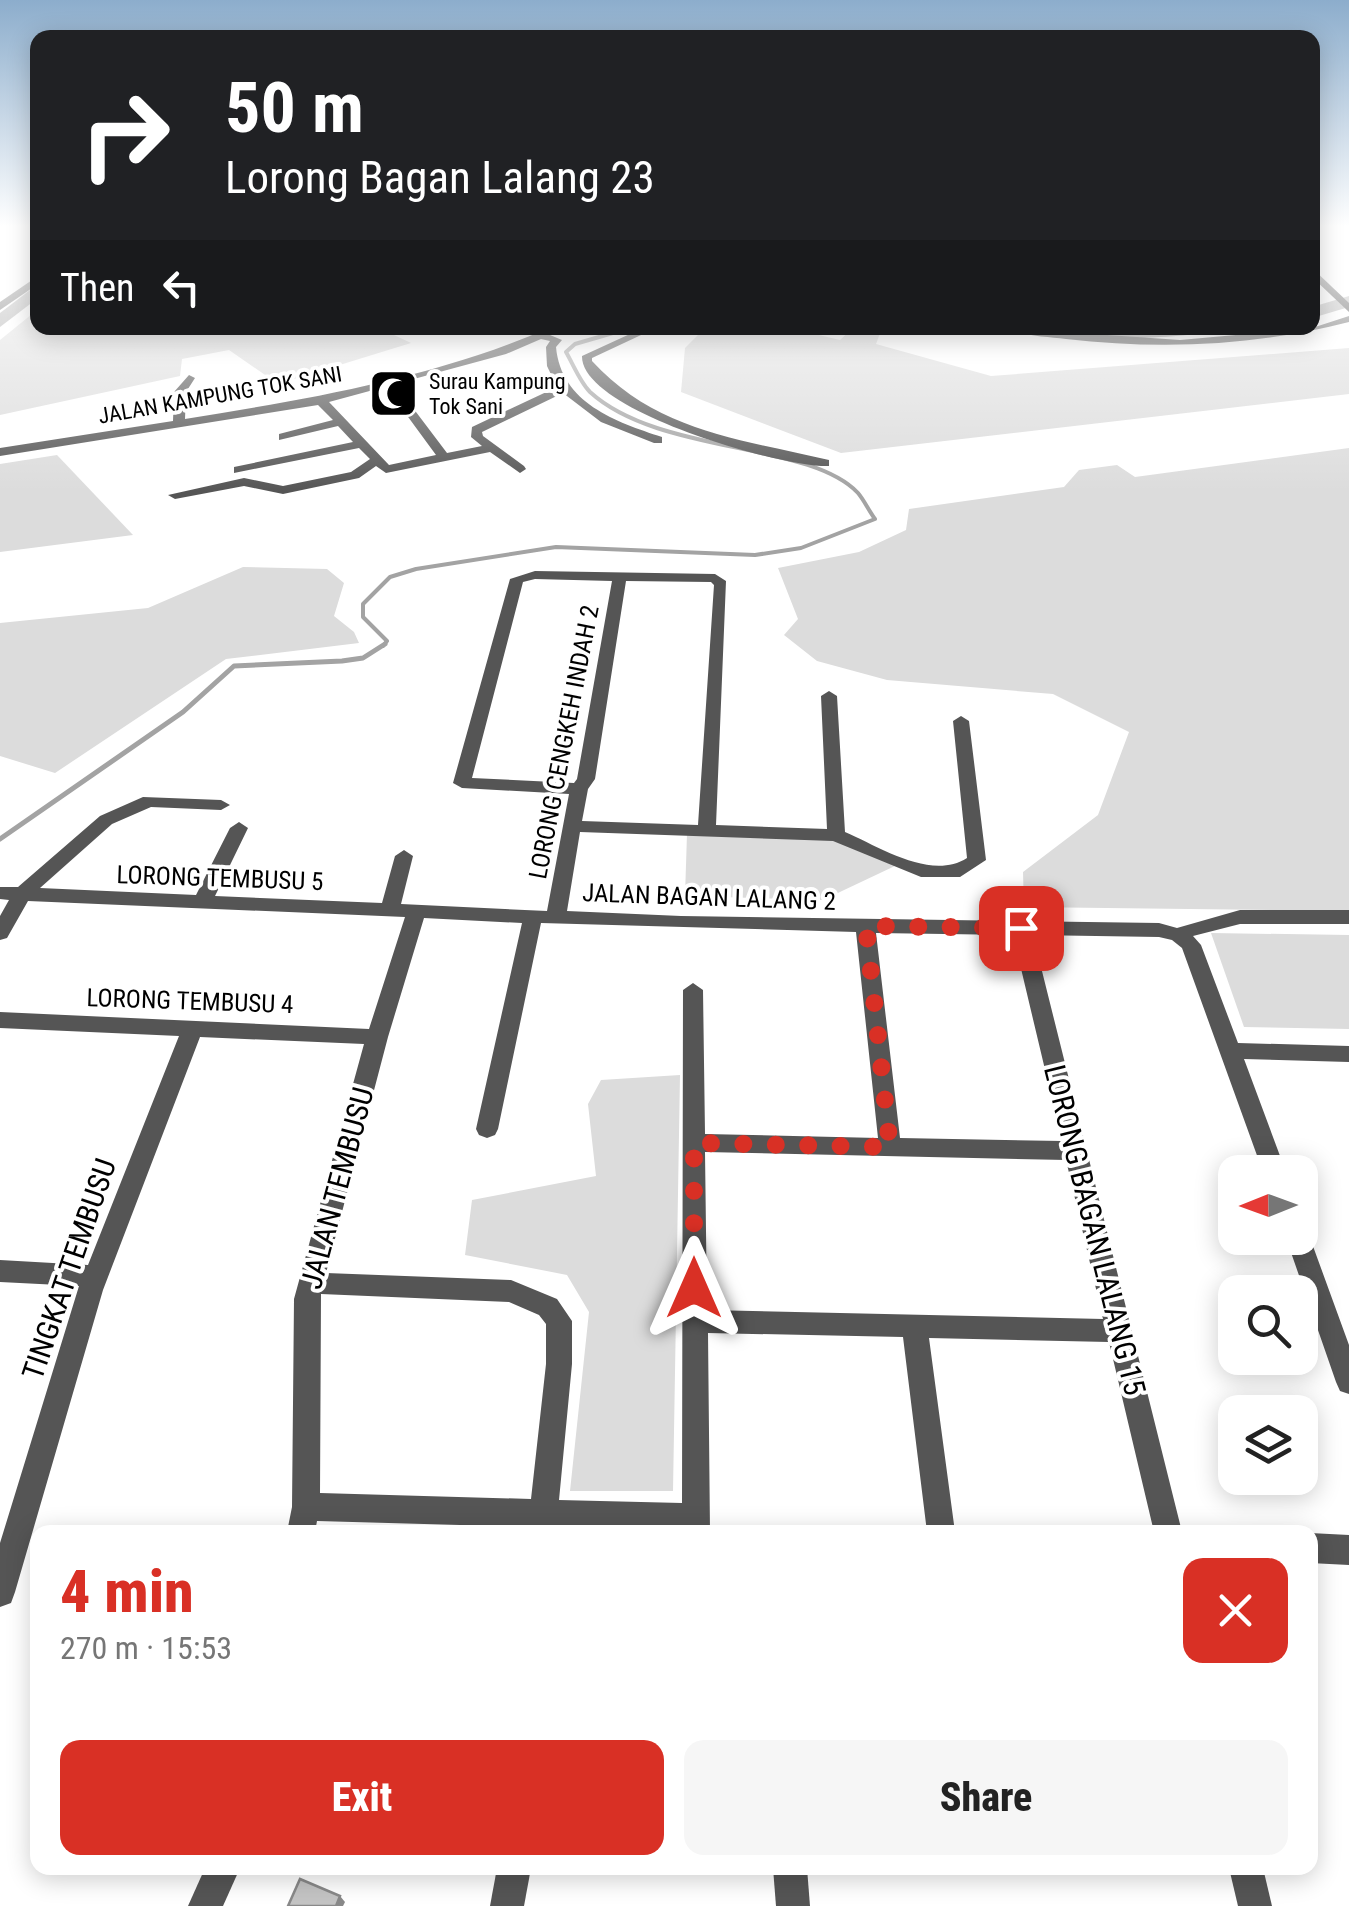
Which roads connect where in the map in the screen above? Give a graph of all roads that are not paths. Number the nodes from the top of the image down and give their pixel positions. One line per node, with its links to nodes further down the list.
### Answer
1 (1349, 319): 2 (street)
2 (1320, 325)
3 (635, 335): 20 (street)
4 (1050, 335): 5 (street)
5 (1270, 335)
6 (543, 336): 8 (street); 9 (street, JALAN KAMPUNG TOK SANI)
7 (188, 378): 12 (street)
8 (564, 388): 14 (street); 16 (street)
9 (320, 401): 11 (street); 12 (street, JALAN KAMPUNG TOK SANI)
10 (408, 410): 18 (street)
11 (340, 422): 13 (street); 15 (street)
12 (179, 424): 17 (street, JALAN KAMPUNG TOK SANI)
13 (283, 437)
14 (658, 440)
15 (359, 444): 19 (street); 22 (street)
16 (492, 448): 18 (street); 21 (street)
17 (0, 452)
18 (444, 458): 19 (street)
19 (375, 461): 23 (street)
20 (825, 463)
21 (520, 469)
22 (238, 470)
23 (175, 495)
24 (620, 575): 27 (street, LORONG CENGKEH INDAH 2); 27 (street); 31 (street)
25 (829, 696): 32 (street)
26 (960, 721): 32 (street)
27 (580, 789): 29 (street, LORONG CENGKEH INDAH 2)
28 (221, 805): 35 (street)
29 (574, 826): 31 (street); 41 (street, LORONG CENGKEH INDAH 2)
30 (239, 828): 36 (street)
31 (707, 830): 32 (street)
32 (836, 835)
33 (404, 856): 37 (street)
34 (0, 894): 35 (street, LORONG TEMBUSU 5)
35 (22, 894): 36 (street, LORONG TEMBUSU 5); 44 (street)
36 (202, 902): 37 (street, LORONG TEMBUSU 5)
37 (390, 909): 38 (street, LORONG TEMBUSU 5)
38 (416, 911): 39 (street, JALAN BAGAN LALANG 2); 49 (street, JALAN TEMBUSU)
39 (533, 916): 41 (street, JALAN BAGAN LALANG 2); 52 (street)
40 (1349, 917): 45 (street)
41 (556, 918): 42 (street, JALAN BAGAN LALANG 2)
42 (866, 926): 43 (street, JALAN BAGAN LALANG 2); 54 (street)
43 (1021, 928): 45 (street, JALAN BAGAN LALANG 2); 55 (street, LORONG BAGAN LALANG 15)
44 (0, 933)
45 (1179, 935): 50 (street)
46 (692, 990): 53 (street)
47 (0, 1020): 48 (street, LORONG TEMBUSU 4)
48 (193, 1028): 49 (street, LORONG TEMBUSU 4); 59 (street, TINGKAT TEMBUSU)
49 (377, 1036): 60 (street, JALAN TEMBUSU)
50 (1232, 1051): 51 (street); 56 (street)
51 (1349, 1054)
52 (487, 1129)
53 (694, 1143): 54 (street); 61 (street)
54 (890, 1147): 55 (street)
55 (1076, 1151): 63 (street, LORONG BAGAN LALANG 15)
56 (1269, 1155)
57 (1304, 1255): 64 (street)
58 (0, 1271): 59 (street)
59 (95, 1276): 72 (street, TINGKAT TEMBUSU)
60 (310, 1284): 65 (street); 66 (street, JALAN TEMBUSU)
61 (695, 1320): 62 (street); 67 (street)
62 (914, 1326): 63 (street); 68 (street)
63 (1118, 1331): 69 (street, LORONG BAGAN LALANG 15)
64 (1349, 1382)
65 (544, 1514): 66 (street); 67 (street)
66 (304, 1520)
67 (696, 1525)
68 (941, 1525)
69 (1166, 1525)
70 (1318, 1548): 71 (street)
71 (1349, 1550)
72 (0, 1592)
73 (220, 1875): 77 (street)
74 (513, 1875): 78 (street)
75 (791, 1875): 79 (street)
76 (1248, 1875): 80 (street)
77 (205, 1906)
78 (507, 1906)
79 (793, 1906)
80 (1255, 1906)

